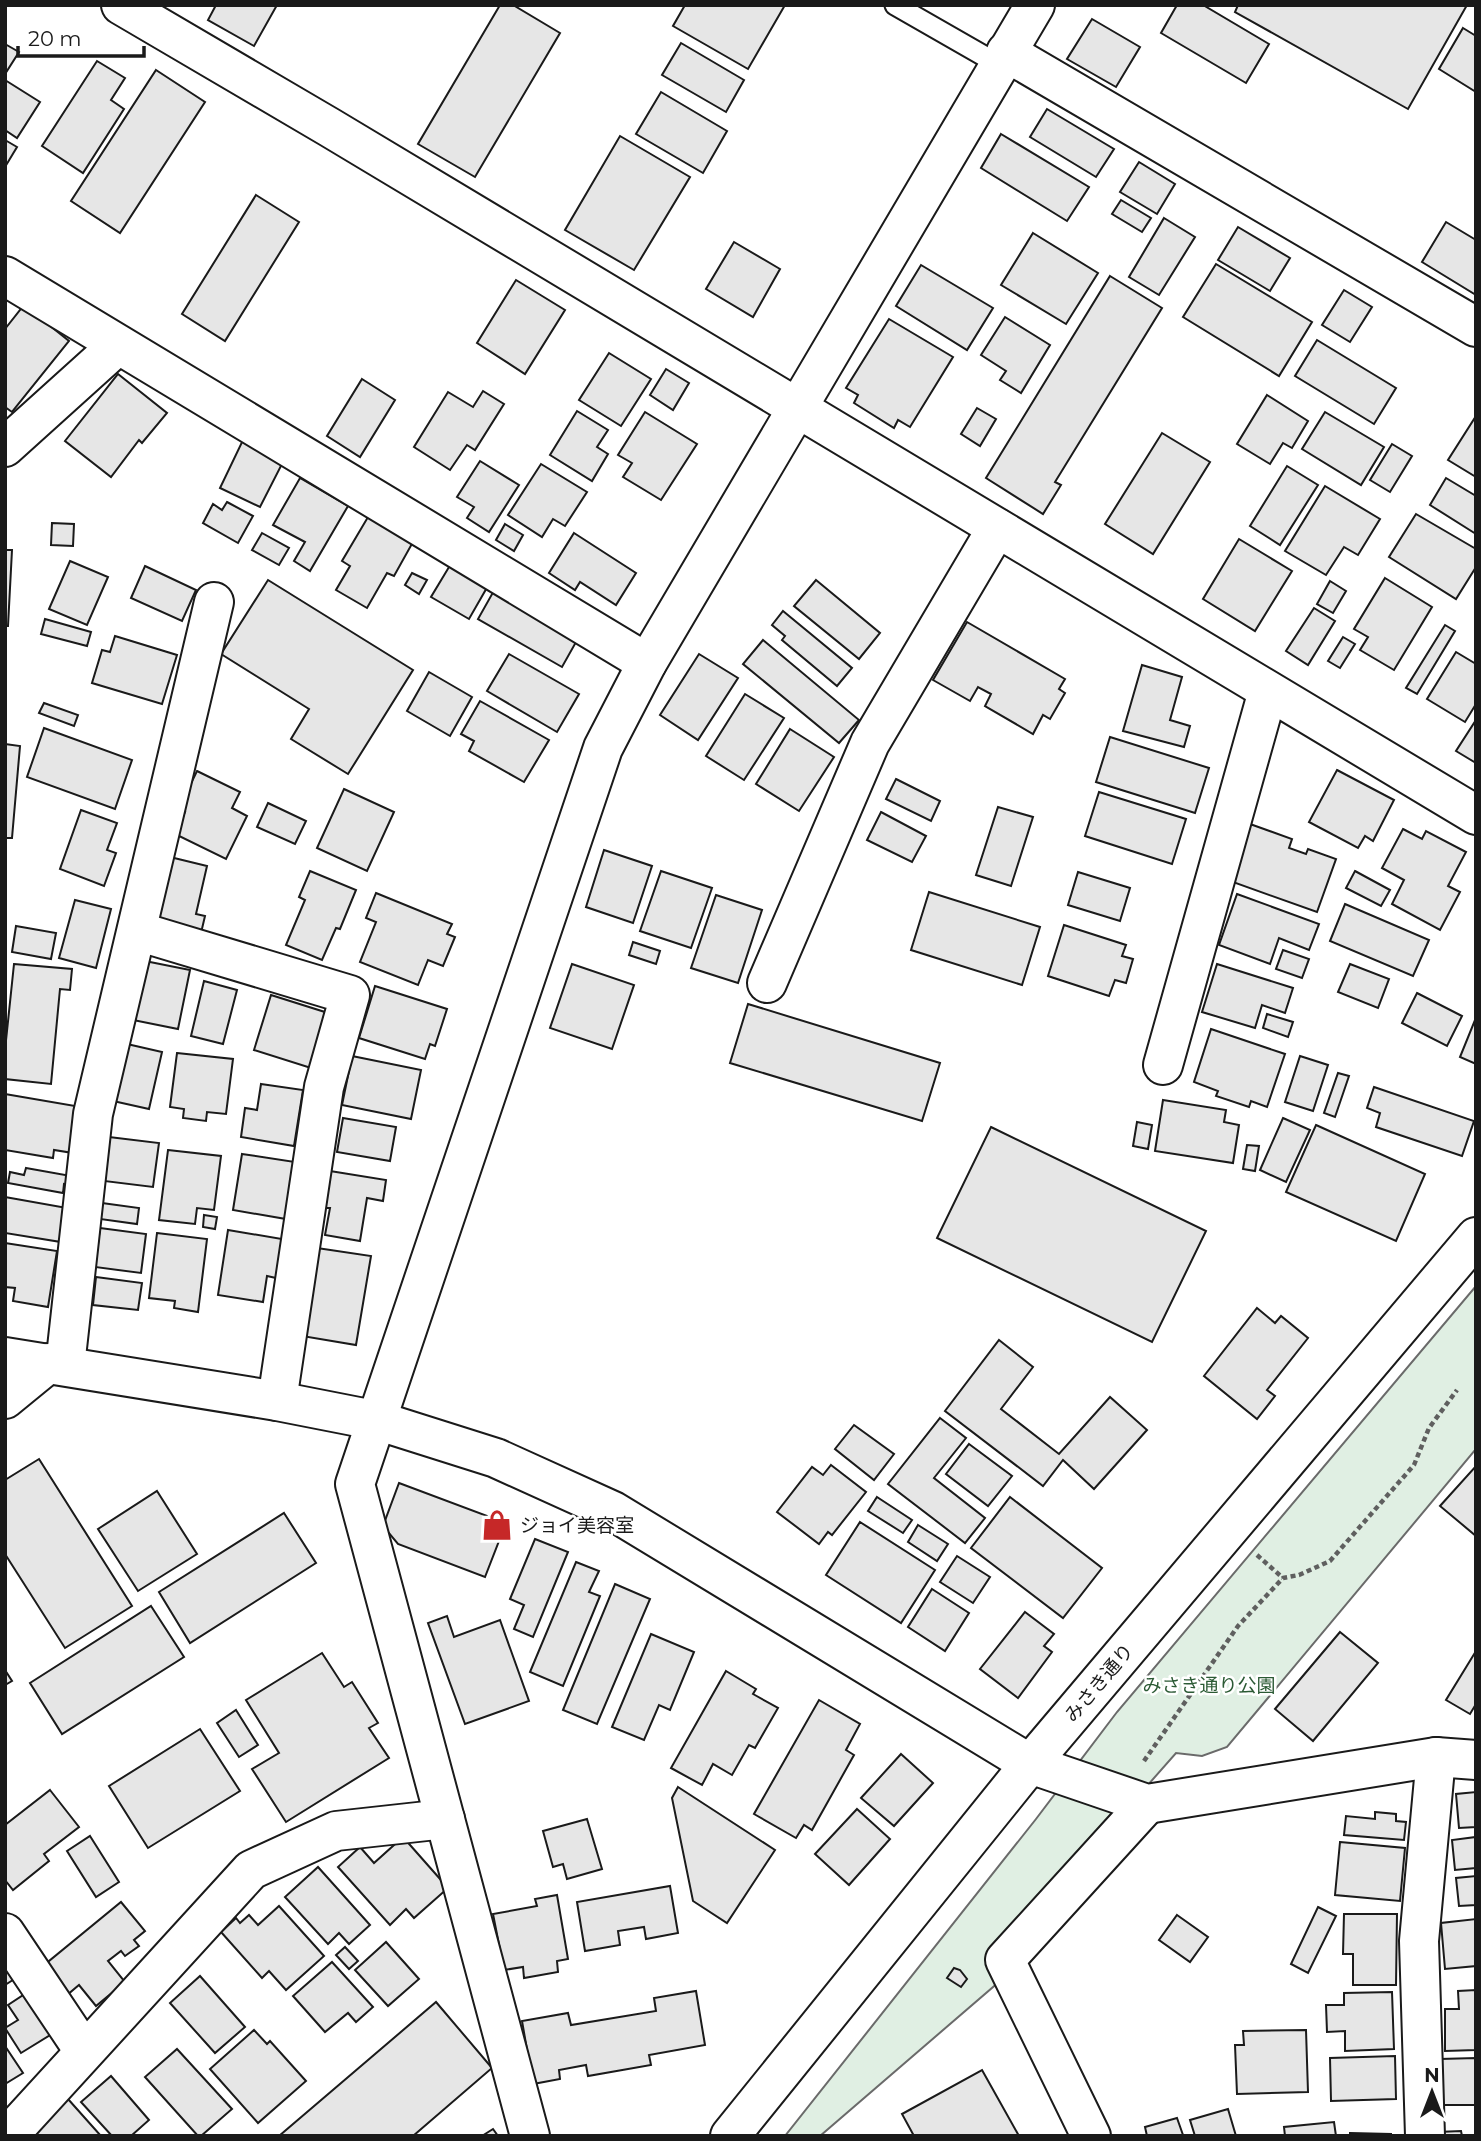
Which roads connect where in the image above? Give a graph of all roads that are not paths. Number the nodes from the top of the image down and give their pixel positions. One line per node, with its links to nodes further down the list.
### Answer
1 (121, 5): 8 (street)
2 (895, 5): 4 (lane)
3 (1035, 5): 4 (street)
4 (1002, 58): 6 (street); 8 (street)
5 (5, 276): 7 (street)
6 (1476, 327)
7 (118, 345): 9 (street); 12 (street)
8 (798, 408): 10 (street); 12 (street)
9 (5, 447)
10 (997, 528): 13 (street); 16 (street)
11 (214, 602): 15 (street)
12 (647, 663): 23 (street)
13 (1268, 691): 14 (street); 17 (street)
14 (1476, 815)
15 (136, 930): 20 (street); 22 (street)
16 (767, 983)
17 (1163, 1065)
18 (1476, 1237): 26 (street, みさき通り)
19 (5, 1357): 20 (street)
20 (57, 1364): 21 (street); 22 (street)
21 (5, 1399)
22 (277, 1401): 23 (street)
23 (379, 1421): 26 (street); 28 (street)
24 (1436, 1757): 25 (street); 27 (street); 35 (street)
25 (1476, 1760)
26 (1030, 1764): 27 (street); 33 (street, みさき通り)
27 (1147, 1804): 34 (street)
28 (445, 1819): 30 (street); 32 (street)
29 (5, 1933): 30 (street)
30 (84, 2051): 31 (street)
31 (8, 2136)
32 (530, 2136)
33 (730, 2136)
34 (1091, 2136)
35 (1425, 2136)

